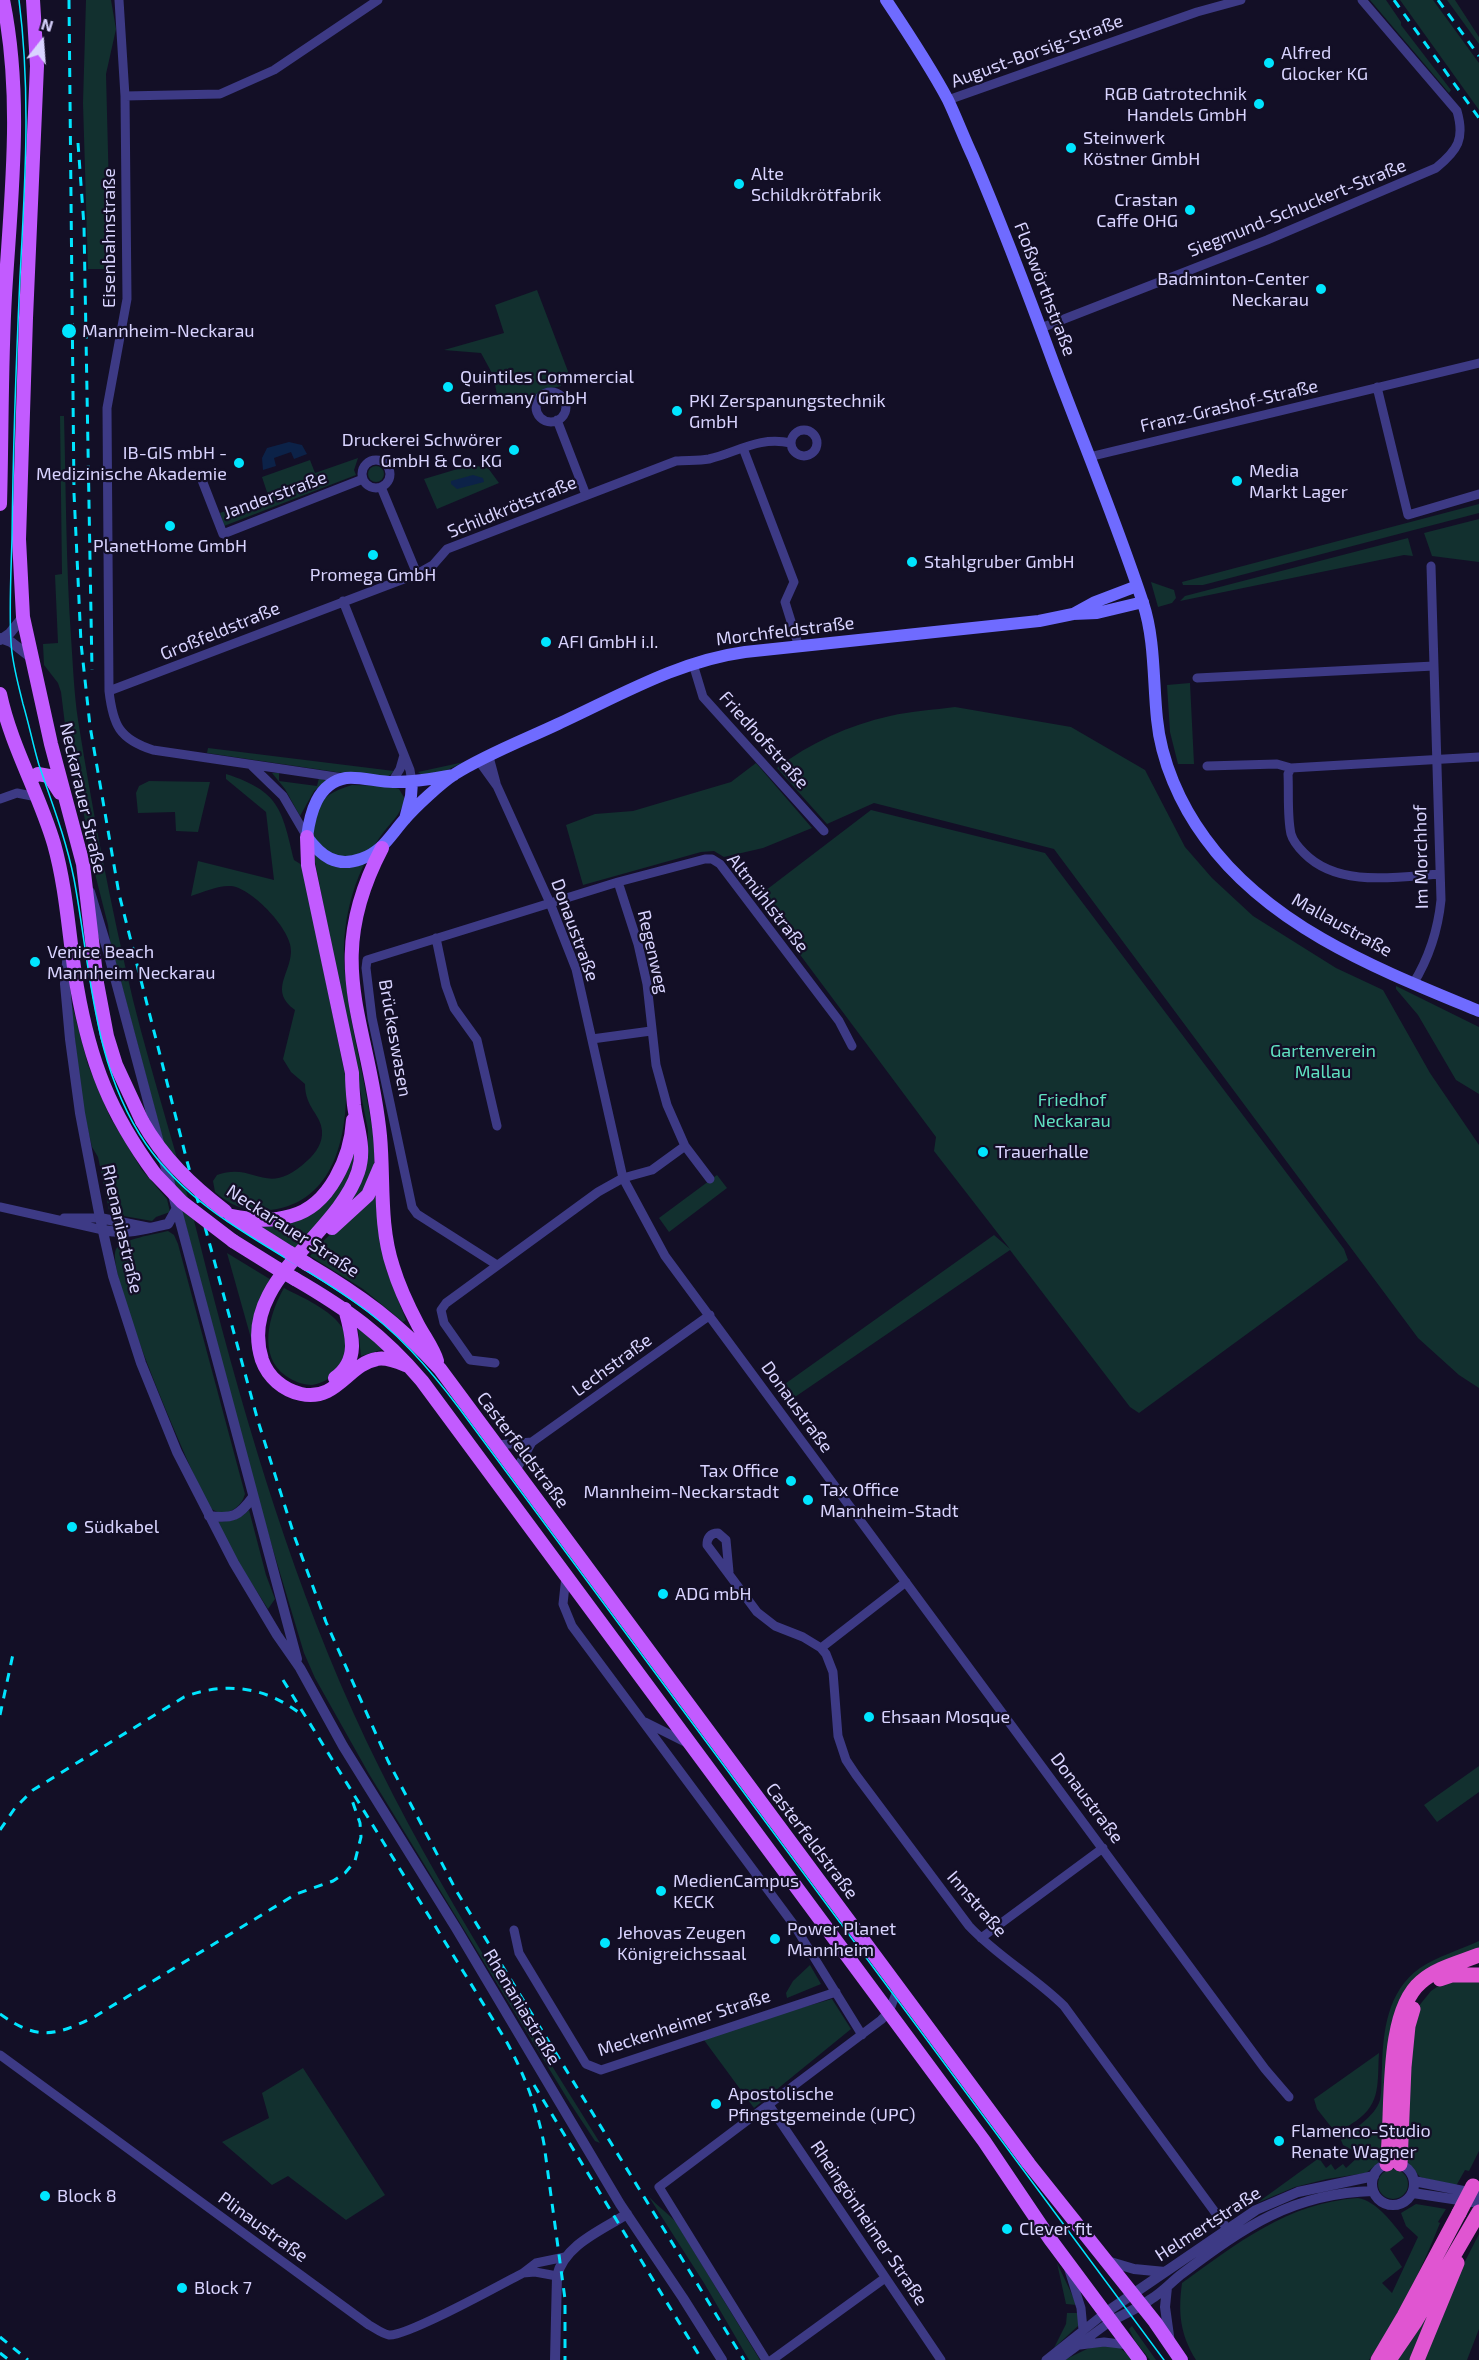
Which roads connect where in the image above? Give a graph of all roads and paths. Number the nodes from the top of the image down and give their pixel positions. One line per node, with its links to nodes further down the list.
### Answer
1 (3, 0): 10 (main road)
2 (33, 0): 32 (main road, Neckarauer Straße)
3 (119, 0): 8 (street, Eisenbahnstraße)
4 (378, 0): 8 (street)
5 (886, 0): 9 (main road, Floßwörthstraße)
6 (1241, 0): 9 (street, August-Borsig-Straße)
7 (1362, 0): 11 (street, Siegmund-Schuckert-Straße)
8 (125, 96): 41 (street, Eisenbahnstraße)
9 (948, 100): 11 (main road, Floßwörthstraße)
10 (3, 297): 23 (main road)
11 (1041, 328): 17 (main road, Floßwörthstraße)
12 (1479, 363): 13 (street, Franz-Grashof-Straße)
13 (1377, 387): 17 (street, Franz-Grashof-Straße); 24 (street)
14 (557, 420): 22 (street)
15 (791, 443): 16 (street, Schildkrötstraße)
16 (743, 448): 22 (street, Schildkrötstraße); 34 (street)
17 (1089, 457): 28 (main road, Floßwörthstraße)
18 (200, 475): 19 (street, Janderstraße)
19 (363, 479): 20 (street); 20 (street, Janderstraße)
20 (381, 487): 27 (street)
21 (1479, 494): 24 (street)
22 (586, 495): 27 (street, Schildkrötstraße)
23 (0, 504)
24 (1408, 515): 25 (street)
25 (1402, 524)
26 (1431, 566): 38 (street, Im Morchhof)
27 (417, 574): 29 (street, Schildkrötstraße)
28 (1137, 586): 30 (main road, Floßwörthstraße); 31 (main road, Morchfeldstraße)
29 (343, 601): 41 (street, Großfeldstraße); 43 (street)
30 (1143, 602): 31 (main road, Morchfeldstraße); 70 (main road, Mallaustraße)
31 (1073, 614): 34 (main road, Morchfeldstraße)
32 (23, 617): 33 (street); 35 (main road, Neckarauer Straße)
33 (1, 639): 35 (street)
34 (799, 647): 36 (main road, Morchfeldstraße)
35 (33, 660): 57 (main road, Neckarauer Straße)
36 (693, 664): 45 (main road, Morchfeldstraße); 61 (street, Friedhofstraße)
37 (1232, 666): 39 (street)
38 (1434, 666): 39 (street); 46 (street, Im Morchhof)
39 (1233, 677): 40 (street)
40 (1197, 678)
41 (109, 692): 47 (street, Morchfeldstraße)
42 (0, 694): 54 (main road, Neckarauer Straße)
43 (404, 755): 55 (street); 56 (street)
44 (1479, 757): 46 (street)
45 (484, 759): 51 (main road, Morchfeldstraße); 67 (street, Donaustraße)
46 (1436, 761): 50 (street); 64 (street, Im Morchhof)
47 (250, 765): 49 (street, Morchfeldstraße); 52 (street, Morchfeldstraße)
48 (1208, 766): 50 (street)
49 (268, 767): 52 (street); 53 (street, Morchfeldstraße)
50 (1291, 768): 64 (street)
51 (453, 775): 56 (main road, Morchfeldstraße); 60 (main road, Morchfeldstraße)
52 (264, 777): 62 (street, Morchfeldstraße)
53 (345, 778): 55 (main road, Morchfeldstraße); 62 (main road)
54 (30, 779): 57 (main road); 58 (main road, Neckarauer Straße)
55 (392, 782): 56 (main road, Morchfeldstraße)
56 (412, 782): 60 (main road, Morchfeldstraße)
57 (64, 796): 65 (main road, Neckarauer Straße)
58 (37, 797): 59 (street); 68 (main road, Neckarauer Straße)
59 (0, 798)
60 (405, 819): 63 (main road, Morchfeldstraße)
61 (824, 831)
62 (307, 837): 63 (main road, Morchfeldstraße); 75 (main road)
63 (382, 848): 78 (main road)
64 (1440, 874): 70 (street, Im Morchhof)
65 (85, 880): 82 (street, Rhenaniastraße); 83 (main road, Neckarauer Straße, bridge)
66 (618, 882): 67 (street, Altmühlstraße); 72 (street, Regenweg); 74 (street, Altmühlstraße)
67 (550, 903): 69 (street, Brückeswasen); 73 (street, Donaustraße)
68 (70, 934): 84 (street, Rhenaniastraße); 91 (main road, Neckarauer Straße, bridge)
69 (436, 938): 76 (street); 90 (street, Brückeswasen)
70 (1413, 984): 71 (main road, Mallaustraße)
71 (1479, 1011)
72 (651, 1031): 73 (street); 77 (street, Regenweg)
73 (592, 1039): 79 (street, Donaustraße)
74 (852, 1046)
75 (354, 1106): 83 (main road); 94 (main road)
76 (497, 1126)
77 (685, 1146): 79 (street); 80 (street, Regenweg)
78 (382, 1162): 91 (main road); 95 (main road)
79 (623, 1178): 90 (street); 92 (street, Donaustraße)
80 (710, 1179)
81 (0, 1207): 85 (street)
82 (177, 1208): 86 (street); 89 (street, Rhenaniastraße)
83 (228, 1213): 95 (main road, Neckarauer Straße, bridge)
84 (100, 1218): 85 (street); 87 (street); 88 (street, Rhenaniastraße)
85 (55, 1219): 88 (street)
86 (168, 1224): 87 (street); 89 (street)
87 (150, 1228): 88 (street)
88 (103, 1230): 100 (street, Rhenaniastraße)
89 (184, 1235): 99 (street, Rhenaniastraße)
90 (497, 1266): 93 (street)
91 (345, 1309): 94 (main road, Neckarauer Straße)
92 (710, 1315): 96 (street, Lechstraße); 103 (street, Donaustraße)
93 (495, 1363)
94 (410, 1366): 102 (main road)
95 (440, 1369): 97 (main road, Casterfeldstraße)
96 (532, 1442): 97 (street); 98 (street, Lechstraße)
97 (497, 1445): 98 (main road, Casterfeldstraße)
98 (516, 1470): 115 (main road, Casterfeldstraße)
99 (253, 1497): 100 (street); 104 (street, Rhenaniastraße)
100 (209, 1516): 105 (street, Rhenaniastraße)
101 (729, 1572): 106 (street)
102 (566, 1576): 108 (street); 109 (main road)
103 (906, 1582): 106 (street); 110 (street, Donaustraße)
104 (289, 1630): 105 (street); 107 (street, Rhenaniastraße)
105 (277, 1635): 107 (street, Rhenaniastraße)
106 (821, 1647): 112 (street, Innstraße)
107 (300, 1668): 129 (street, Rhenaniastraße)
108 (643, 1721): 109 (street); 116 (street)
109 (691, 1745): 117 (main road)
110 (1103, 1848): 112 (street); 120 (street, Donaustraße)
111 (514, 1930): 116 (street, Meckenheimer Straße)
112 (981, 1938): 130 (street, Innstraße)
113 (1479, 1955): 122 (highway)
114 (1479, 1975): 122 (highway)
115 (898, 1988): 117 (street); 132 (main road, Casterfeldstraße)
116 (836, 1992): 118 (street)
117 (889, 2012): 118 (street); 133 (main road)
118 (862, 2034): 121 (street)
119 (0, 2055): 135 (street, Plinaustraße)
120 (1288, 2097)
121 (769, 2105): 137 (street, Rheingönheimer Straße); 147 (street)
122 (1393, 2164): 123 (street, Helmertstraße); 124 (street)
123 (1374, 2175): 126 (street); 130 (street, Helmertstraße)
124 (1414, 2181): 125 (street); 127 (street)
125 (1477, 2185): 154 (highway, bridge)
126 (1373, 2191): 127 (street); 130 (street, Helmertstraße)
127 (1413, 2193): 128 (street)
128 (1478, 2210): 155 (highway); 156 (highway)
129 (627, 2214): 131 (street); 146 (street, Rhenaniastraße)
130 (1230, 2231): 134 (street, Helmertstraße); 138 (street, Helmertstraße)
131 (565, 2257): 135 (street, Plinaustraße); 136 (street)
132 (1107, 2261): 134 (street); 139 (main road, Casterfeldstraße)
133 (1066, 2262): 140 (main road); 141 (street)
134 (1165, 2272): 139 (street, Helmertstraße)
135 (523, 2273): 136 (street)
136 (557, 2276): 145 (street)
137 (885, 2278): 148 (street); 149 (street, Rheingönheimer Straße)
138 (1167, 2287): 139 (street, Helmertstraße); 142 (street)
139 (1137, 2300): 140 (street, Helmertstraße); 142 (main road, Casterfeldstraße)
140 (1108, 2317): 141 (street); 143 (main road); 144 (street)
141 (1083, 2330): 150 (street)
142 (1170, 2343): 153 (main road, Casterfeldstraße)
143 (1129, 2345): 144 (street); 152 (main road)
144 (1078, 2346): 151 (street)
145 (555, 2360)
146 (722, 2360)
147 (766, 2360)
148 (772, 2360)
149 (941, 2360)
150 (1046, 2360)
151 (1059, 2360)
152 (1140, 2360)
153 (1181, 2360)
154 (1378, 2360)
155 (1389, 2360)
156 (1417, 2360)

